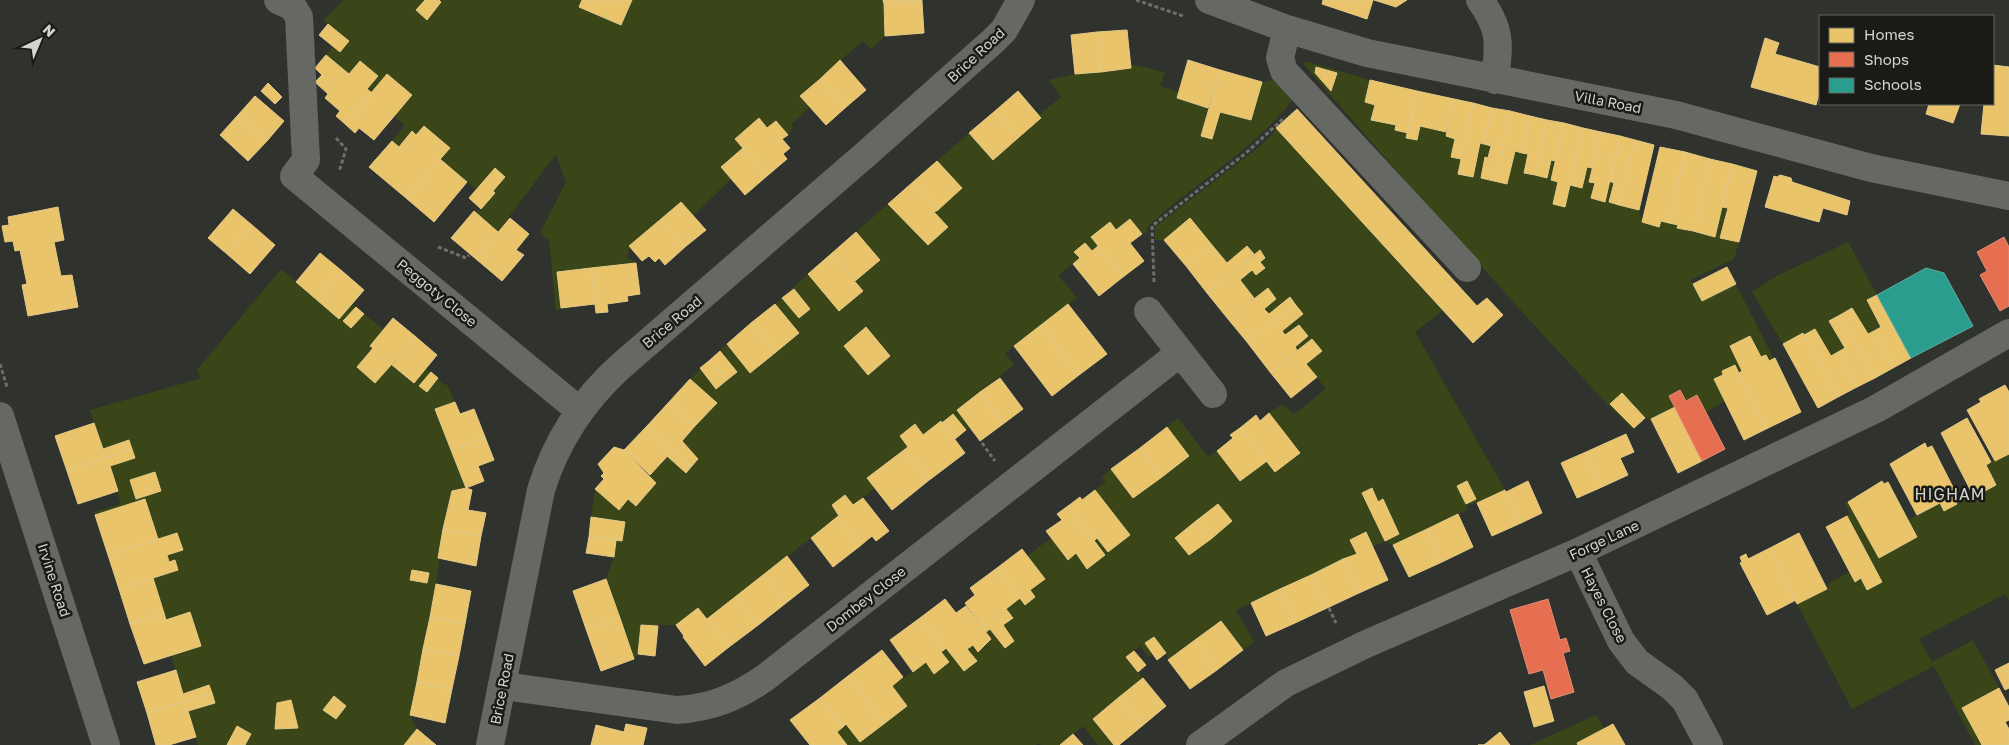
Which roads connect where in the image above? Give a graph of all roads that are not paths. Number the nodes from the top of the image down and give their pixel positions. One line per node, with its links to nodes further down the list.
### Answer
1 (278, 0): 13 (street, Peggoty Close)
2 (1021, 0): 13 (street, Brice Road)
3 (1209, 0): 5 (street, Villa Road)
4 (1480, 0): 6 (street)
5 (1287, 29): 6 (street, Villa Road); 8 (street)
6 (1495, 80): 7 (street, Villa Road)
7 (2009, 196)
8 (1467, 268)
9 (1151, 300): 11 (street)
10 (2009, 333): 15 (street, Forge Lane)
11 (1180, 353): 12 (street); 16 (street, Dombey Close)
12 (1213, 394)
13 (580, 411): 16 (street, Brice Road)
14 (0, 416): 17 (street, Irvine Road)
15 (1578, 552): 19 (street, Forge Lane); 20 (street, Hayes Close)
16 (503, 686): 18 (street, Brice Road)
17 (106, 745)
18 (490, 745)
19 (1200, 745)
20 (1709, 745)

